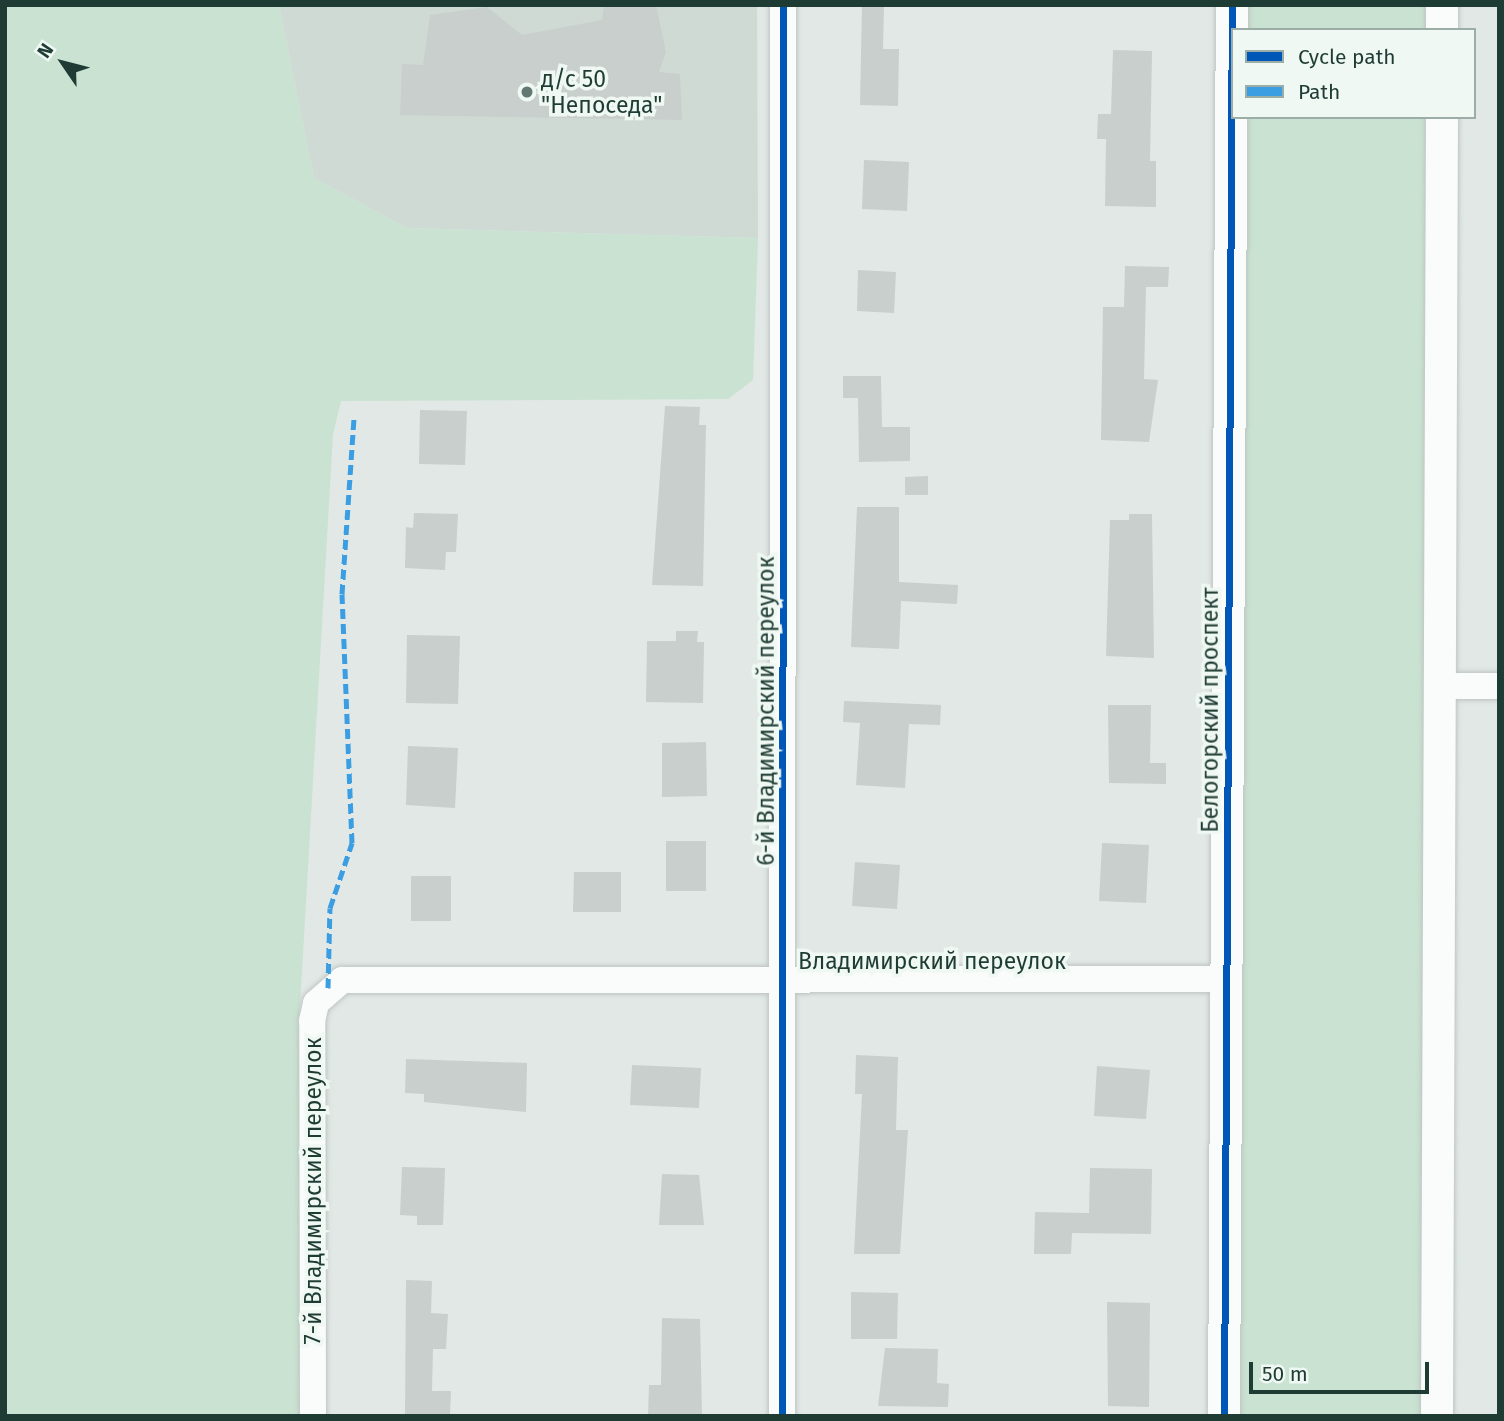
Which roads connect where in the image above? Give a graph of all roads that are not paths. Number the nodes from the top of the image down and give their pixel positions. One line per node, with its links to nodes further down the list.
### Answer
1 (783, 5): 12 (street, 6-й Владимирский переулок)
2 (1232, 5): 4 (street, Белогорский проспект)
3 (1442, 5): 5 (street)
4 (1232, 28)
5 (1442, 28)
6 (1232, 119): 10 (street, Белогорский проспект)
7 (1442, 119): 8 (street)
8 (1442, 686): 9 (street); 16 (street)
9 (1499, 686)
10 (1228, 979): 12 (street, Владимирский переулок); 15 (street, Белогорский проспект)
11 (342, 980): 12 (street, Владимирский переулок); 13 (street, 7-й Владимирский переулок)
12 (785, 981): 14 (street, 6-й Владимирский переулок)
13 (313, 1416)
14 (782, 1416)
15 (1224, 1416)
16 (1437, 1416)

